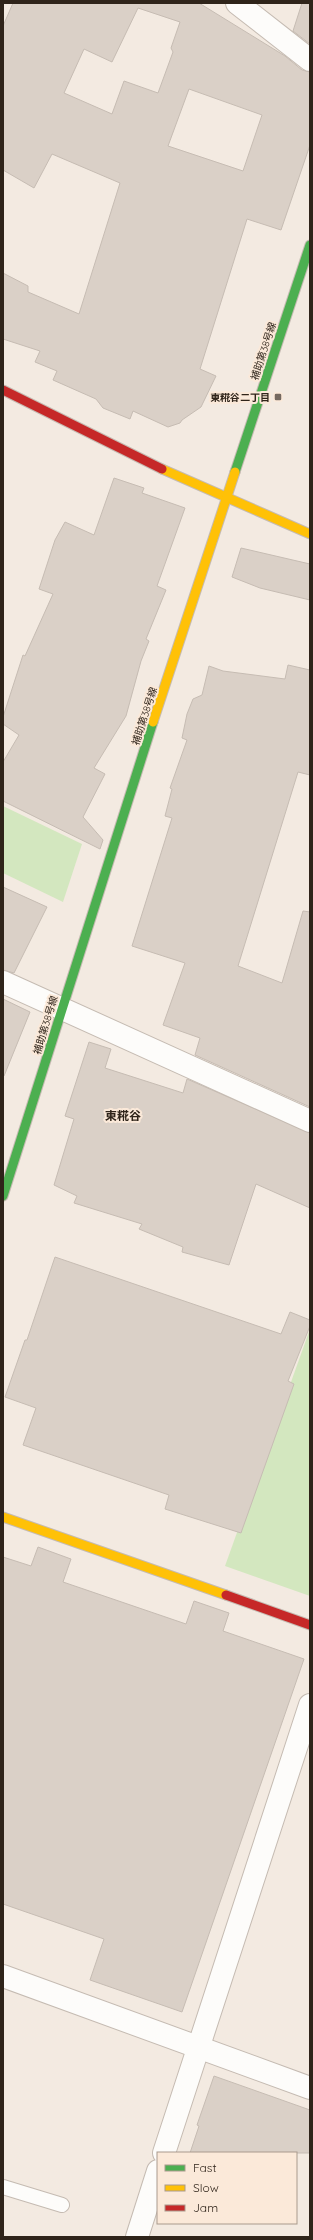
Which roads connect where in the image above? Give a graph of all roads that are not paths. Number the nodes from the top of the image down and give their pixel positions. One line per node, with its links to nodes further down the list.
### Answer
1 (237, 3): 2 (street)
2 (310, 60)
3 (310, 245): 5 (street, 補助第38号線)
4 (3, 390): 5 (street)
5 (226, 498): 6 (street); 8 (street, 補助第38号線)
6 (310, 534)
7 (3, 982): 8 (street)
8 (62, 1009): 9 (street); 10 (street, 補助第38号線)
9 (310, 1121)
10 (3, 1196)
11 (3, 1517): 12 (street)
12 (310, 1625)
13 (310, 1705): 15 (street)
14 (3, 1976): 15 (street)
15 (198, 2047): 16 (street); 17 (street)
16 (310, 2088)
17 (164, 2152)
18 (157, 2174): 21 (street)
19 (3, 2187): 20 (lane)
20 (62, 2205)
21 (137, 2237)

